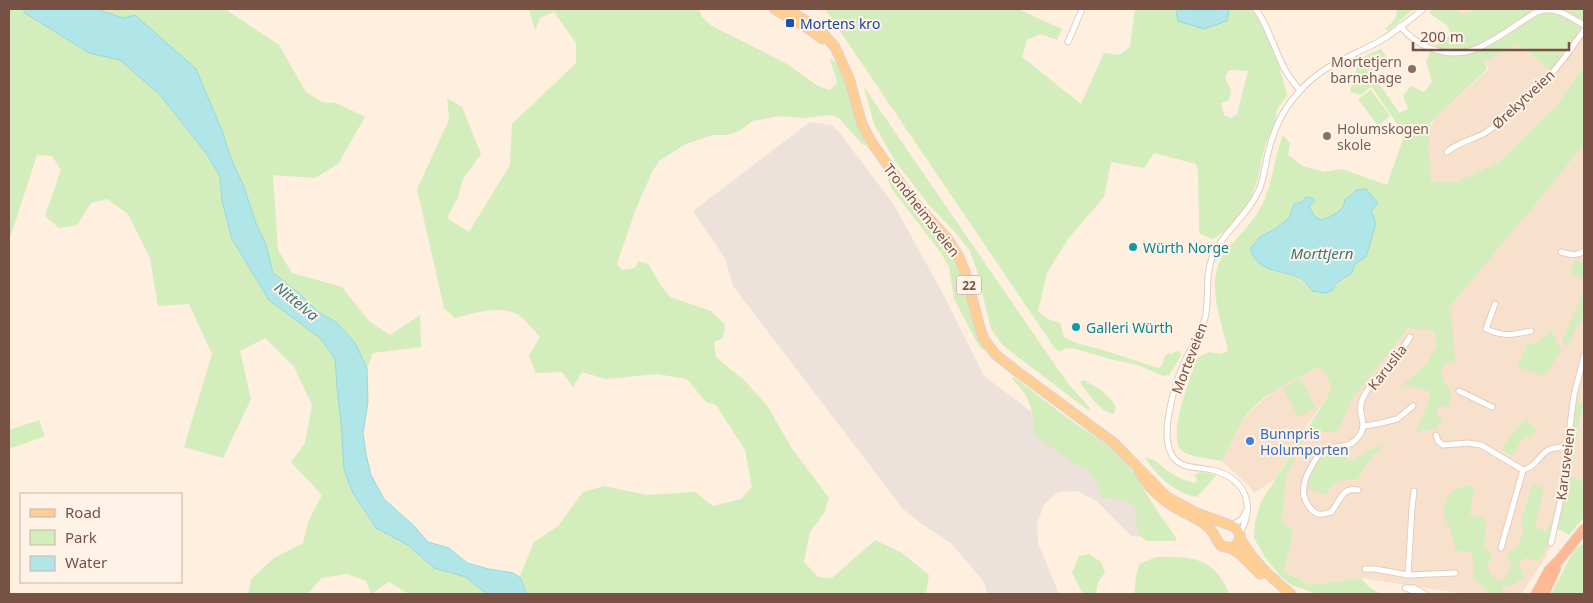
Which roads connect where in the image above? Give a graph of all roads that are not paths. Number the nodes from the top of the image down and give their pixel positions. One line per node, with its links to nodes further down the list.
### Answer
1 (774, 9): 10 (main road, Trondheimsveien / 22)
2 (787, 9): 10 (main road, Trondheimsveien / 22)
3 (1082, 9): 9 (street)
4 (1256, 9): 11 (street)
5 (1423, 9): 7 (street, Morteveien)
6 (1584, 25): 7 (street)
7 (1400, 26): 11 (street, Morteveien)
8 (1584, 30): 12 (street, Ørekytveien)
9 (1068, 42)
10 (842, 62): 26 (main road, Trondheimsveien / 22)
11 (1300, 90): 29 (street, Morteveien)
12 (1447, 152)
13 (1584, 251): 14 (street)
14 (1561, 252)
15 (1495, 304): 16 (street)
16 (1531, 331)
17 (1410, 337): 22 (street, Karuslia)
18 (1584, 356): 24 (street, Karusveien)
19 (1459, 391): 21 (street)
20 (1413, 406): 22 (street)
21 (1492, 407)
22 (1364, 426): 27 (street)
23 (1436, 435): 25 (street)
24 (1567, 447): 25 (street); 34 (street, Karusveien)
25 (1523, 470): 36 (street)
26 (1139, 471): 30 (main road, Trondheimsveien / 22); 33 (main road, Trondheimsveien / 22)
27 (1358, 490)
28 (1414, 491): 40 (street)
29 (1247, 509): 30 (street); 32 (street)
30 (1230, 525): 32 (main road, 22); 33 (main road)
31 (1584, 528): 37 (highway)
32 (1240, 536): 35 (main road); 42 (main road, 22)
33 (1217, 537): 35 (main road, 22)
34 (1551, 544)
35 (1231, 548): 41 (main road, 22)
36 (1501, 548)
37 (1560, 559): 45 (highway); 46 (highway)
38 (1365, 570): 40 (street)
39 (1455, 574): 40 (street)
40 (1408, 575)
41 (1282, 594)
42 (1291, 594)
43 (1419, 594): 44 (street)
44 (1425, 594)
45 (1536, 594)
46 (1544, 594)

